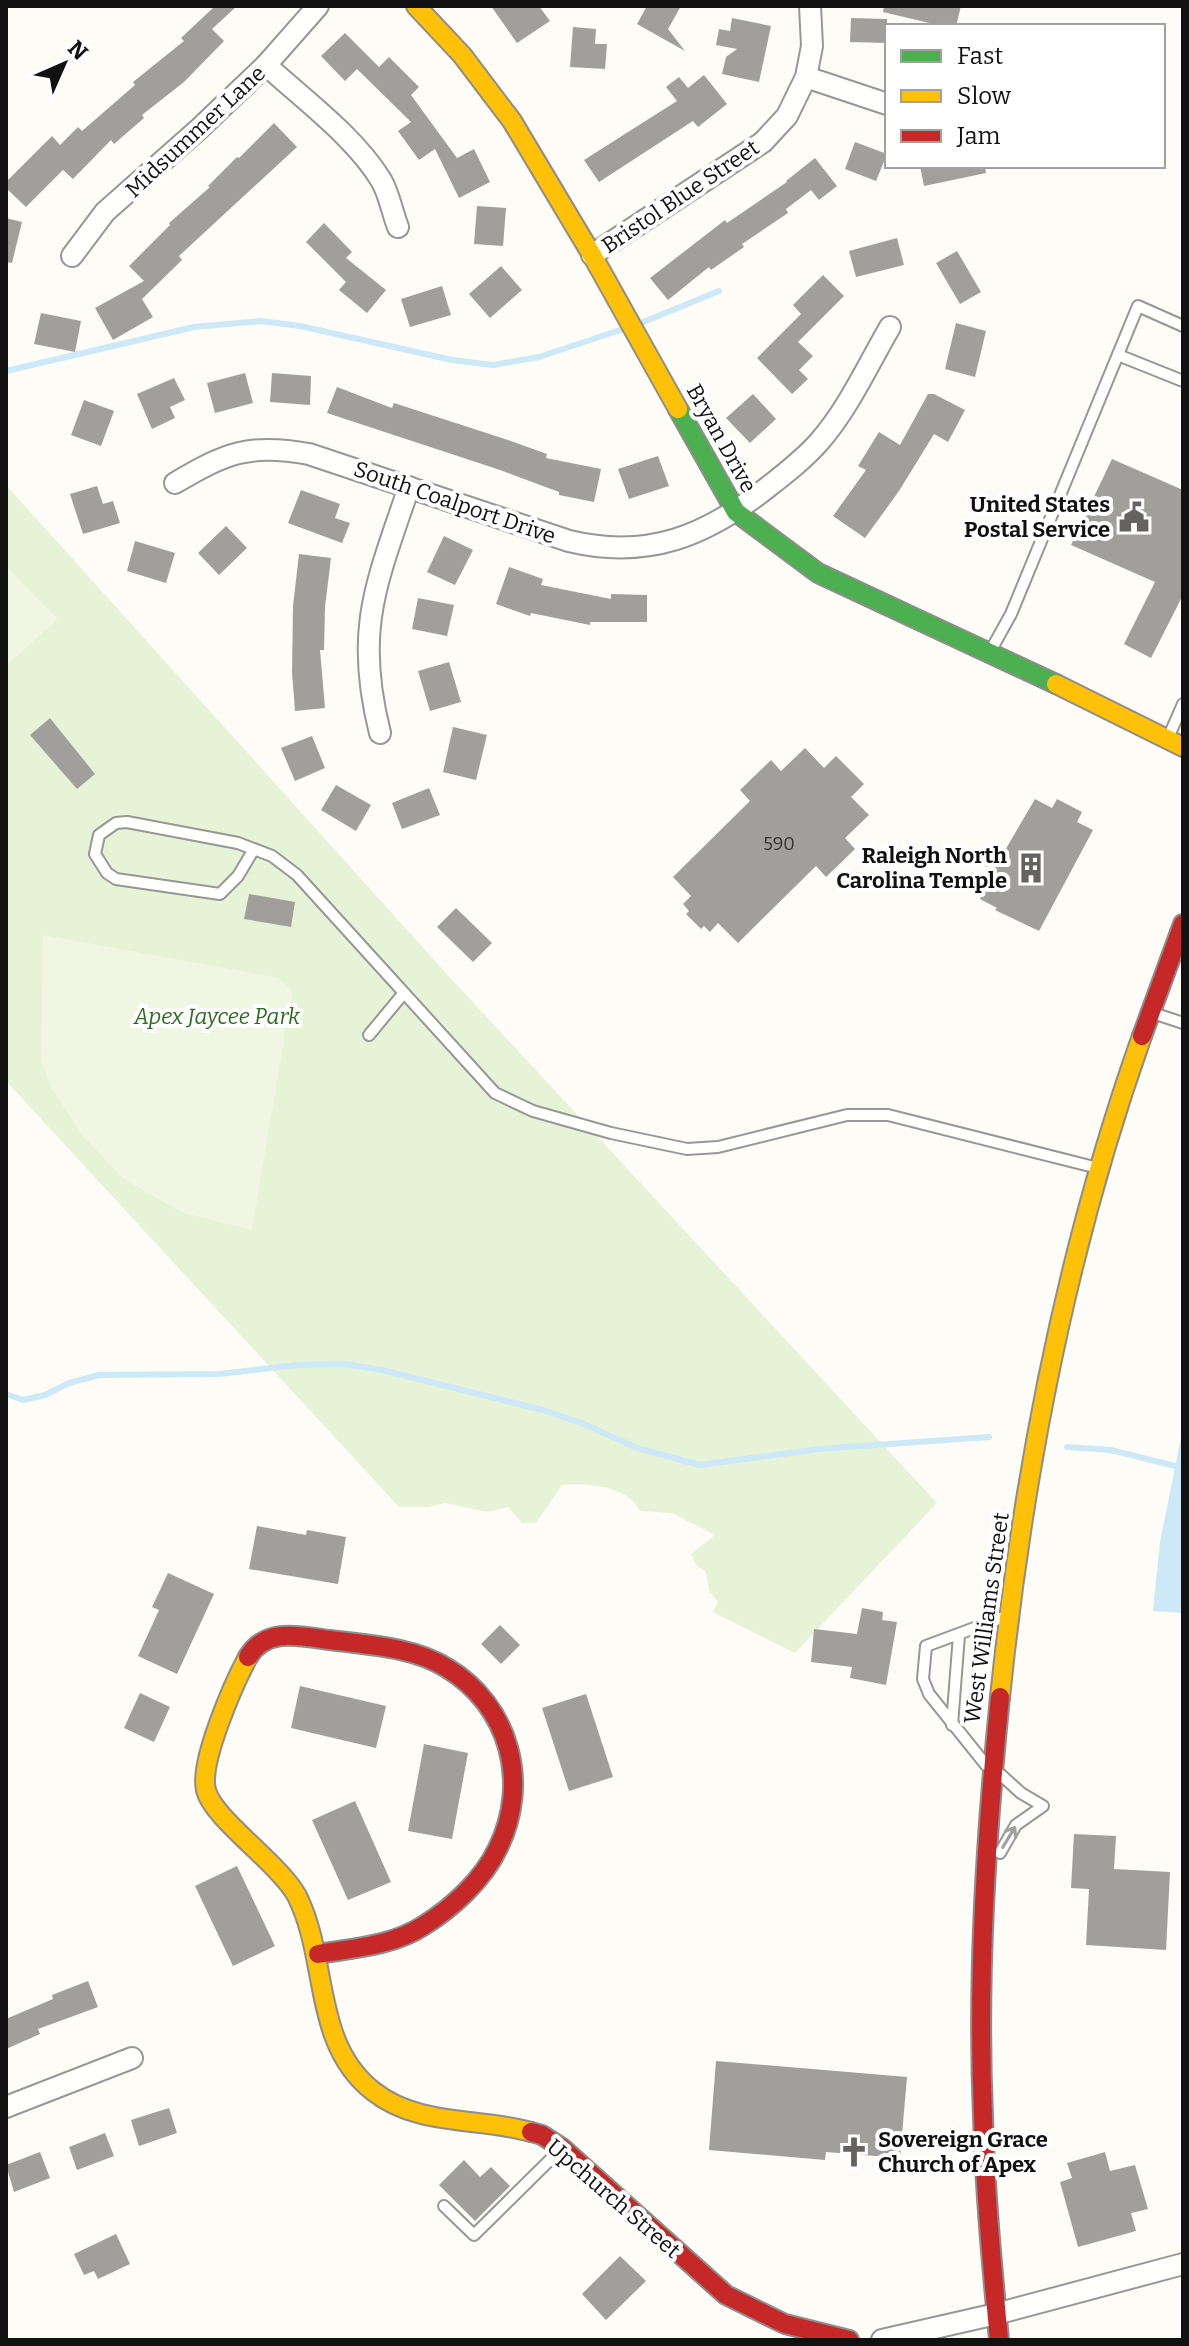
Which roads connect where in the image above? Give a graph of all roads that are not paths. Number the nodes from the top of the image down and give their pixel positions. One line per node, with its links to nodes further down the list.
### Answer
1 (318, 6): 4 (street, Midsummer Lane)
2 (416, 6): 8 (street, Bryan Drive)
3 (810, 6): 5 (street, Bristol Blue Street)
4 (266, 65): 7 (street); 9 (street, Midsummer Lane)
5 (806, 77): 6 (street); 8 (street, Bristol Blue Street)
6 (885, 103)
7 (398, 227)
8 (592, 255): 16 (street, Bryan Drive)
9 (72, 256)
10 (1183, 326): 12 (lane)
11 (890, 327): 16 (street, South Coalport Drive)
12 (1118, 355): 13 (lane); 17 (lane)
13 (1183, 381)
14 (175, 483): 15 (street, South Coalport Drive)
15 (409, 487): 16 (street, South Coalport Drive); 19 (street)
16 (736, 512): 17 (street, Bryan Drive)
17 (990, 651): 20 (street, Bryan Drive)
18 (1183, 704): 20 (lane)
19 (380, 733)
20 (1175, 743)
21 (254, 849): 21 (lane); 23 (lane)
22 (1183, 924): 24 (street, West Williams Street)
23 (403, 994): 26 (lane); 27 (lane)
24 (1150, 1013): 25 (lane); 27 (street, West Williams Street)
25 (1183, 1023)
26 (369, 1035)
27 (1100, 1168): 28 (street, West Williams Street)
28 (1008, 1615): 29 (lane); 31 (street, West Williams Street)
29 (959, 1635): 30 (lane); 30 (lane)
30 (952, 1725): 31 (lane)
31 (991, 1766): 32 (street, West Williams Street); 32 (lane, one-way to 31)
32 (984, 1876): 39 (street, West Williams Street)
33 (318, 1954): 33 (street, Upchurch Street); 36 (street, Upchurch Street)
34 (132, 2058): 35 (street)
35 (6, 2107)
36 (562, 2148): 37 (lane); 40 (street, Upchurch Street)
37 (444, 2206)
38 (1183, 2264): 39 (street)
39 (996, 2314): 41 (street); 42 (street, West Williams Street)
40 (849, 2340)
41 (882, 2340)
42 (999, 2340)

